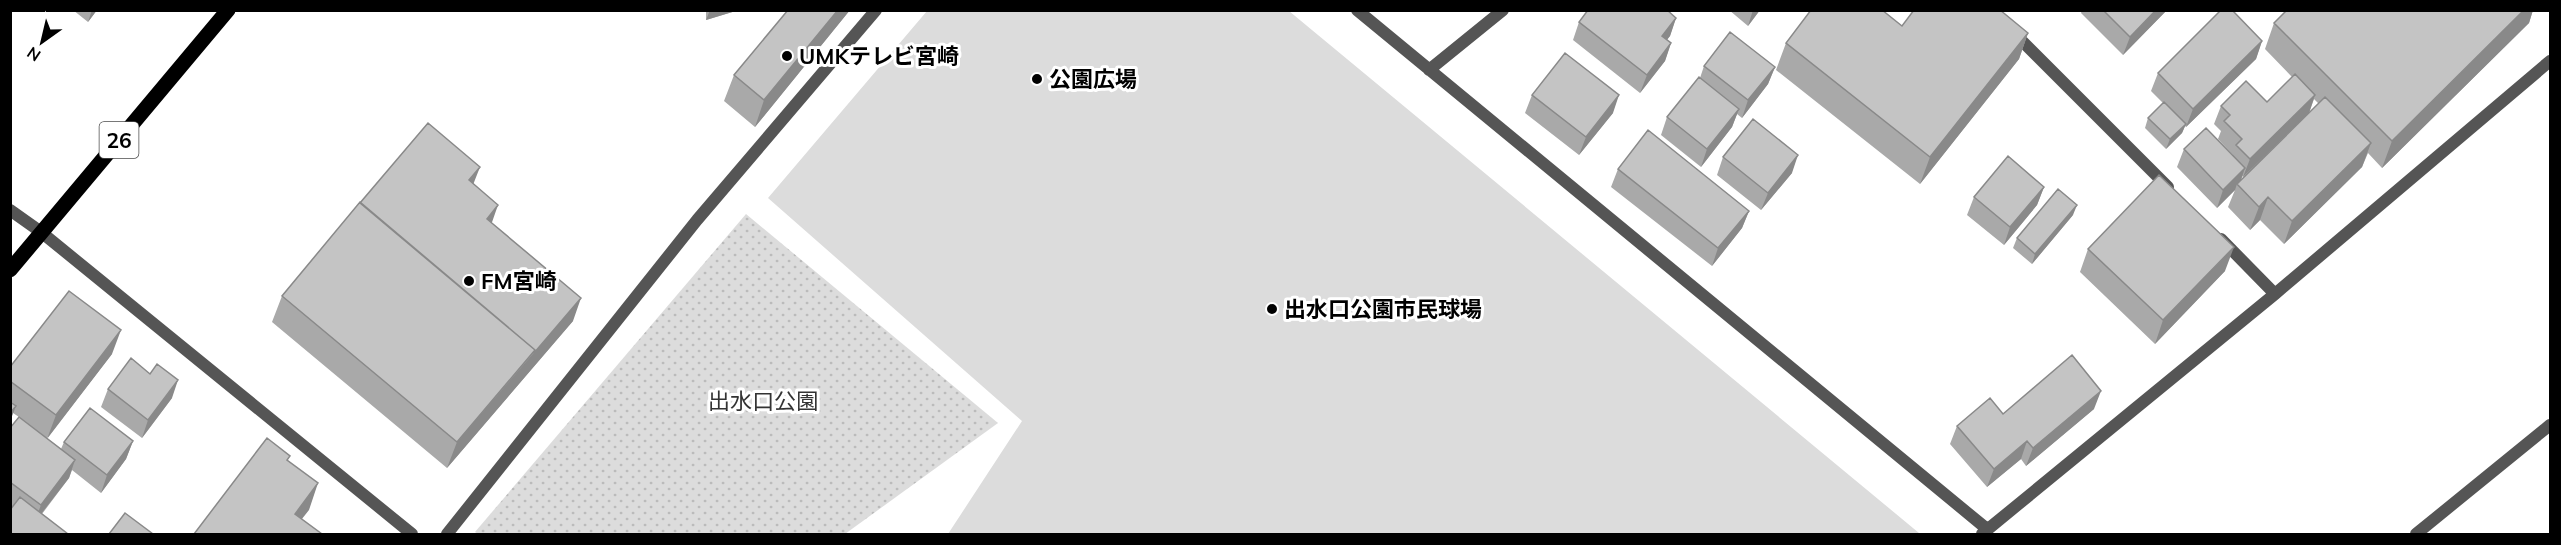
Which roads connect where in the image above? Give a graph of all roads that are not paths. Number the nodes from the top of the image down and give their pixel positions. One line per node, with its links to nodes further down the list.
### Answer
1 (228, 10): 11 (main road, 26)
2 (876, 10): 17 (street)
3 (1357, 10): 7 (street)
4 (1503, 10): 7 (street)
5 (1991, 10): 8 (street)
6 (2550, 61): 13 (street)
7 (1429, 70): 15 (street)
8 (2175, 194)
9 (10, 210): 11 (street)
10 (2208, 227): 13 (street)
11 (41, 232): 12 (main road, 26); 16 (street)
12 (10, 270)
13 (2276, 294): 15 (street)
14 (2550, 425): 18 (street)
15 (1984, 532)
16 (412, 534)
17 (447, 534)
18 (2416, 534)

